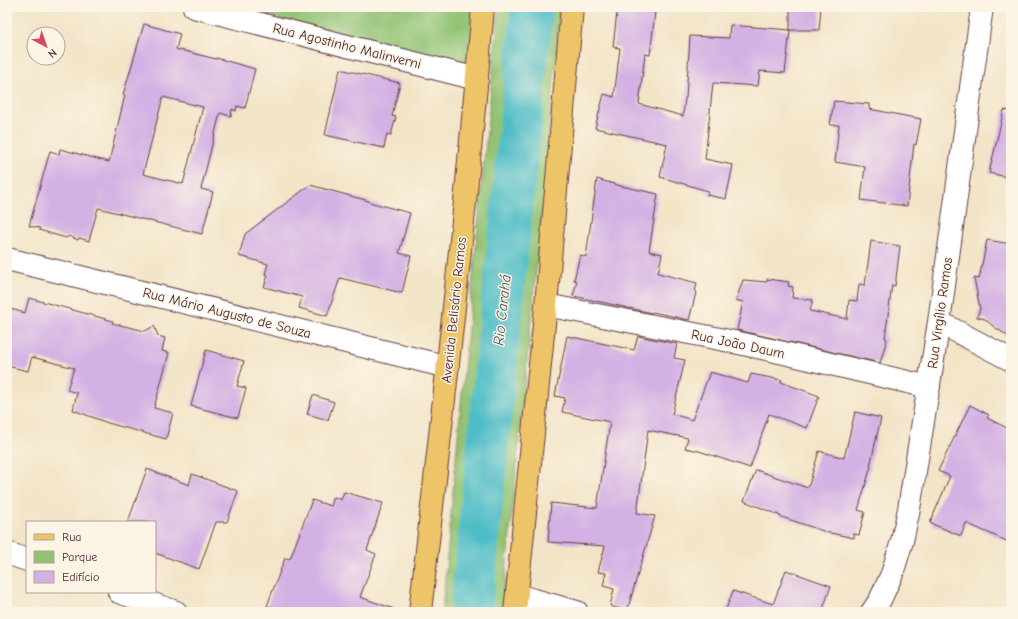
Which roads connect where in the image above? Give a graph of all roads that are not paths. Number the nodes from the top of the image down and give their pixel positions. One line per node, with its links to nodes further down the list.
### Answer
1 (194, 7): 5 (street, Rua Agostinho Malinverni)
2 (483, 7): 5 (main road, Avenida Belisário Ramos)
3 (572, 7): 7 (main road)
4 (982, 7): 8 (street, Rua Virgílio Ramos)
5 (477, 79): 10 (main road, Avenida Belisário Ramos)
6 (7, 259): 10 (street, Rua Mário Augusto de Souza)
7 (546, 305): 11 (street, Rua João Daum); 15 (main road)
8 (939, 322): 9 (street); 11 (street, Rua Virgílio Ramos)
9 (1011, 360)
10 (448, 367): 17 (main road, Avenida Belisário Ramos)
11 (929, 387): 19 (street, Rua Virgílio Ramos)
12 (7, 553): 13 (street)
13 (26, 560)
14 (121, 593): 16 (street)
15 (516, 604): 18 (street)
16 (176, 612)
17 (420, 612)
18 (577, 612)
19 (872, 612)

